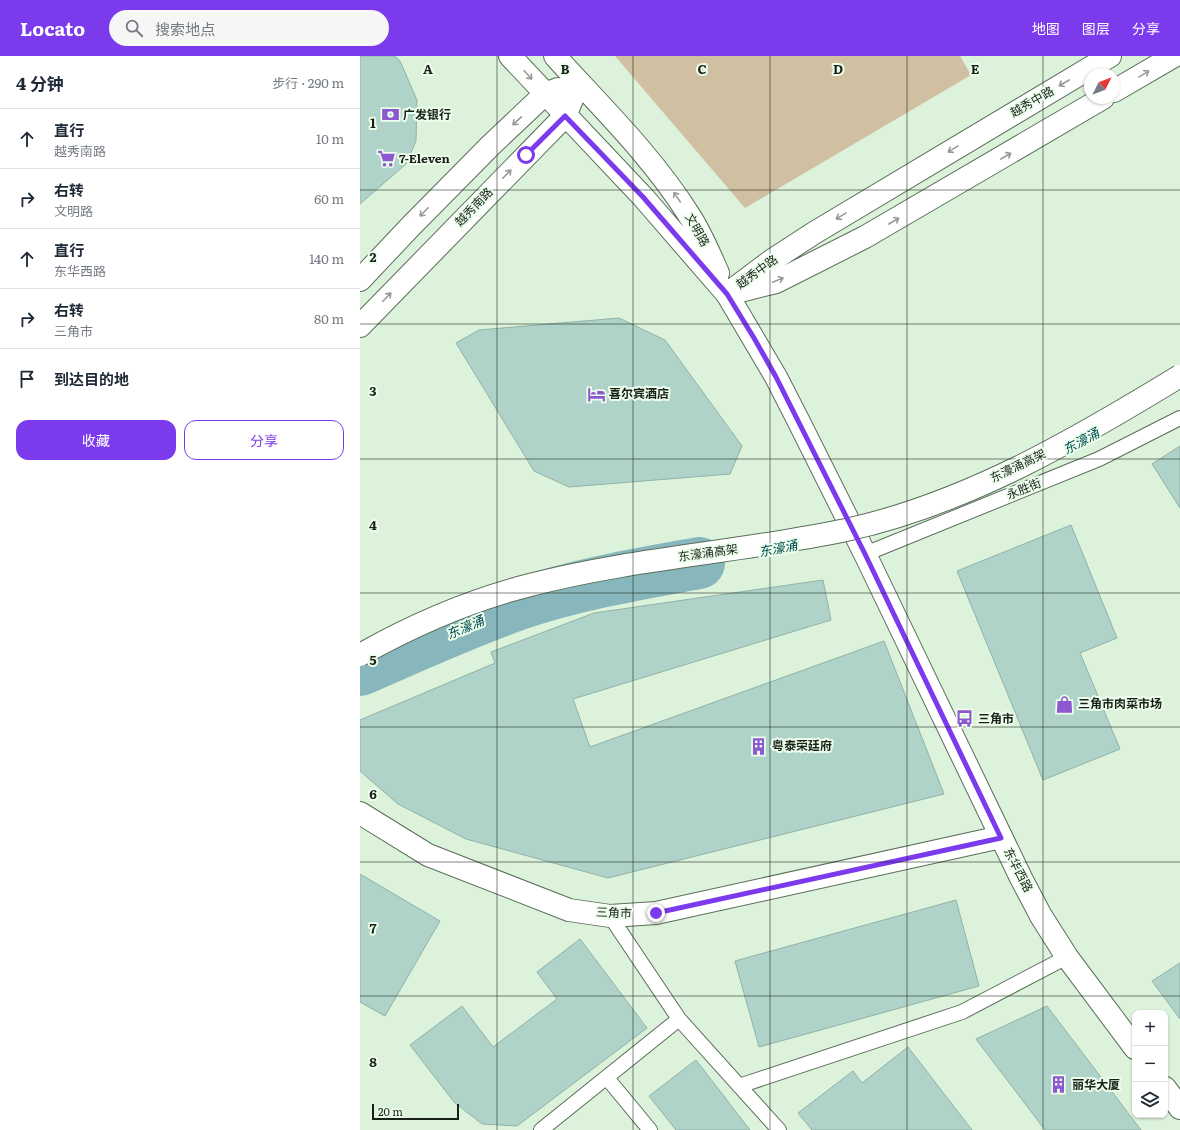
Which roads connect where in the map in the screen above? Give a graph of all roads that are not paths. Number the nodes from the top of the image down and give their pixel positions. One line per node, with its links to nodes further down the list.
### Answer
1 (510, 56): 7 (main road, 文明路, one-way to 7)
2 (555, 56): 5 (main road, 文明路)
3 (1110, 56): 11 (main road, 越秀中路, one-way to 11)
4 (1174, 56): 6 (main road, one-way to 4)
5 (579, 83): 7 (main road); 9 (main road, 越秀南路); 11 (main road, 文明路, one-way to 5)
6 (1120, 88)
7 (545, 94): 9 (main road, 文明路); 10 (main road, one-way to 10)
8 (1093, 104): 11 (main road, 越秀中路, one-way to 8)
9 (565, 116): 11 (main road, 文明路); 12 (main road, 越秀南路, one-way to 9)
10 (360, 280)
11 (727, 294): 16 (main road, 东华西路)
12 (360, 326)
13 (1180, 372): 17 (main road, 东濠涌高架, bridge)
14 (1180, 376): 18 (main road, 东濠涌高架, bridge)
15 (1180, 418): 16 (lane, 永胜街)
16 (865, 554): 20 (main road, 东华西路)
17 (360, 650)
18 (360, 655)
19 (360, 813): 21 (main road, 三角市)
20 (1001, 838): 21 (main road, 三角市); 22 (main road, 东华西路)
21 (610, 916): 23 (lane)
22 (1067, 957): 24 (main road, 东华西路); 26 (lane)
23 (679, 1019): 25 (lane); 26 (lane)
24 (1134, 1046)
25 (607, 1078): 29 (lane); 30 (lane)
26 (739, 1086): 31 (lane)
27 (1168, 1092): 28 (main road)
28 (1180, 1108)
29 (542, 1130)
30 (650, 1130)
31 (779, 1130)

